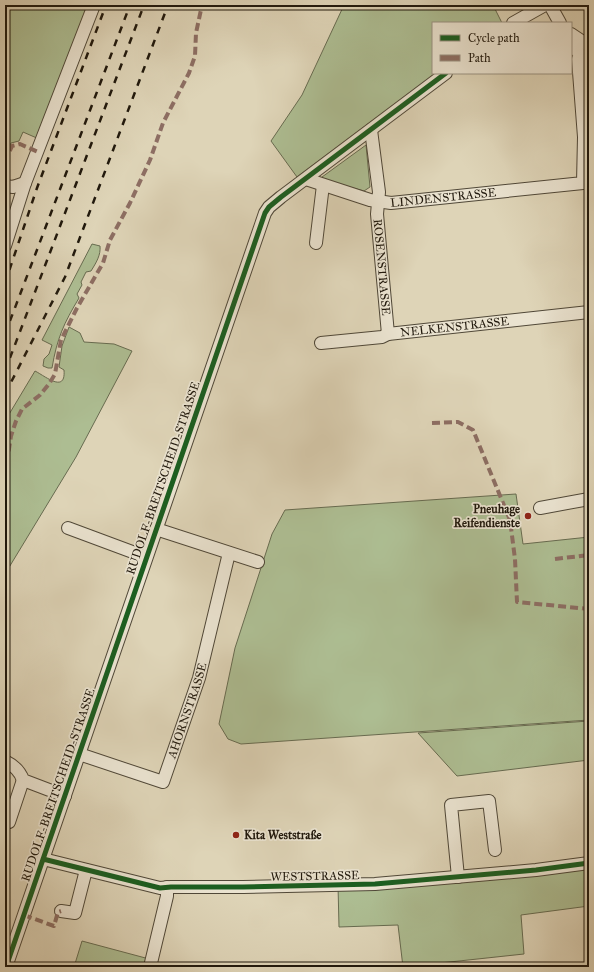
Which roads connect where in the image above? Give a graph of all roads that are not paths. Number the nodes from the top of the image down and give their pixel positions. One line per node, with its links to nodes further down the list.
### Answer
1 (94, 5): 11 (street)
2 (545, 5): 4 (street)
3 (550, 5): 5 (street)
4 (515, 22)
5 (559, 22)
6 (572, 35): 7 (street)
7 (583, 48): 15 (street, LINDENSTRASSE)
8 (445, 74): 9 (street, RUDOLF-BREITSCHEID-STRASSE)
9 (371, 130): 10 (street, RUDOLF-BREITSCHEID-STRASSE); 15 (street, ROSENSTRASSE)
10 (306, 179): 12 (street, LINDENSTRASSE); 25 (street, RUDOLF-BREITSCHEID-STRASSE)
11 (25, 183): 13 (street); 14 (street)
12 (323, 185): 15 (street, LINDENSTRASSE); 17 (street)
13 (5, 186)
14 (19, 202): 16 (street); 18 (street)
15 (379, 202): 20 (street, ROSENSTRASSE)
16 (5, 215)
17 (316, 243)
18 (5, 246)
19 (589, 312): 20 (street, NELKENSTRASSE)
20 (388, 334): 21 (street, NELKENSTRASSE)
21 (321, 343)
22 (589, 499): 23 (street)
23 (540, 508)
24 (68, 528): 27 (street)
25 (156, 528): 26 (street); 27 (street, RUDOLF-BREITSCHEID-STRASSE)
26 (229, 553): 28 (street); 29 (street, AHORNSTRASSE)
27 (146, 557): 29 (street, RUDOLF-BREITSCHEID-STRASSE)
28 (258, 562)
29 (79, 754): 32 (street, RUDOLF-BREITSCHEID-STRASSE)
30 (5, 761): 31 (street)
31 (24, 780): 32 (street); 33 (street)
32 (65, 796): 35 (street, RUDOLF-BREITSCHEID-STRASSE)
33 (5, 821)
34 (495, 850): 38 (street)
35 (43, 859): 37 (street, WESTSTRASSE); 41 (street, RUDOLF-BREITSCHEID-STRASSE)
36 (589, 863): 38 (street, WESTSTRASSE)
37 (86, 870): 39 (street, WESTSTRASSE); 40 (street)
38 (458, 877): 39 (street, WESTSTRASSE)
39 (167, 887): 42 (street)
40 (61, 911)
41 (6, 967)
42 (150, 967)

